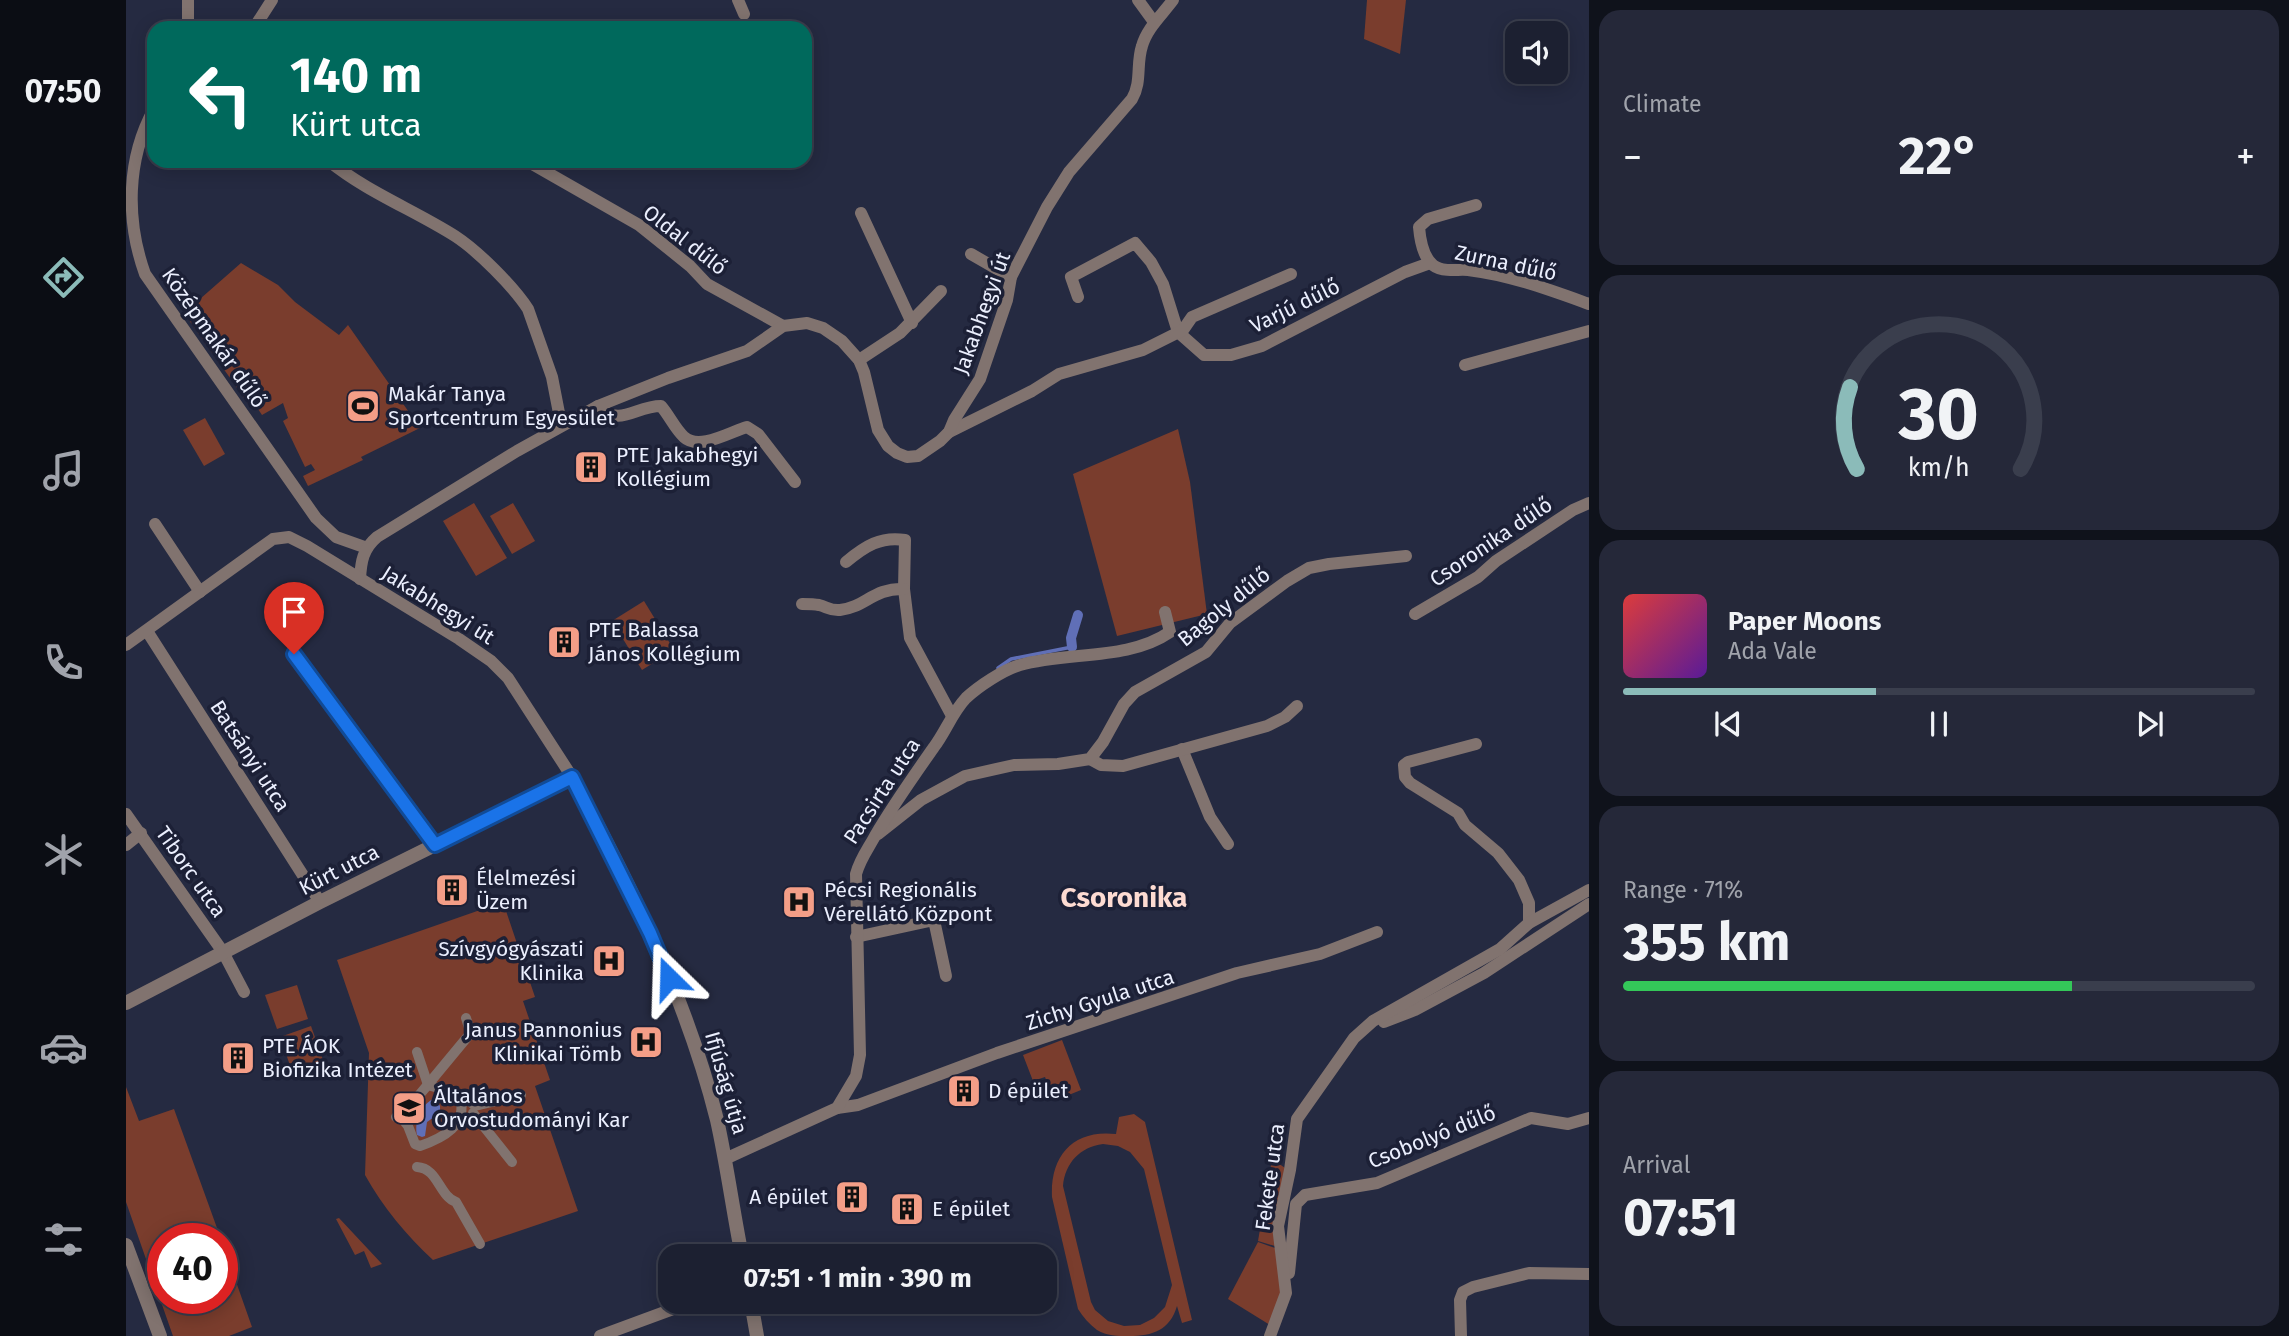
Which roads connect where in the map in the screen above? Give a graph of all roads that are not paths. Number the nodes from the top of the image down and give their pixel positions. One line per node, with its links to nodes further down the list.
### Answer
1 (188, 0): 7 (street)
2 (272, 0): 8 (street)
3 (738, 0): 6 (street)
4 (1138, 0): 9 (street)
5 (1172, 0): 9 (street, Jakabhegyi út)
6 (744, 15)
7 (188, 21)
8 (258, 21)
9 (1154, 22): 18 (street, Jakabhegyi út)
10 (147, 124): 34 (street, Középmakár dűlő)
11 (339, 168): 29 (street)
12 (539, 168): 23 (street, Oldal dűlő)
13 (1476, 205): 16 (street, Zurna dűlő)
14 (861, 213): 22 (street)
15 (971, 254): 18 (street)
16 (1430, 263): 21 (street, Zurna dűlő); 25 (street, Varjú dűlő)
17 (1291, 274): 25 (street, Varjú dűlő)
18 (1011, 277): 30 (street, Jakabhegyi út)
19 (941, 291): 22 (street)
20 (1078, 297): 25 (street)
21 (1589, 304)
22 (912, 323): 26 (street)
23 (783, 326): 26 (street, Jakabhegyi út); 28 (street, Jakabhegyi út)
24 (1589, 331): 27 (street)
25 (1178, 332): 30 (street, Varjú dűlő)
26 (859, 360): 30 (street, Jakabhegyi út)
27 (1465, 365)
28 (598, 406): 29 (street, Jakabhegyi út); 31 (street)
29 (565, 423): 34 (street, Jakabhegyi út)
30 (949, 432)
31 (795, 482)
32 (1589, 503): 42 (street, Csoronika dűlő)
33 (155, 524): 39 (street)
34 (367, 548): 37 (street, Jakabhegyi út)
35 (1406, 556): 50 (street, Bagoly dűlő)
36 (846, 562): 38 (street)
37 (360, 579): 39 (street); 51 (street, Jakabhegyi út)
38 (904, 589): 40 (street); 47 (street)
39 (200, 592): 43 (street)
40 (802, 604)
41 (1166, 612): 47 (street, Pacsirta utca)
42 (1415, 614)
43 (147, 631): 44 (street); 59 (street, Batsányi utca)
44 (126, 645)
45 (294, 654): 57 (street)
46 (1297, 706): 49 (street)
47 (952, 716): 54 (street, Pacsirta utca)
48 (1476, 744): 61 (street)
49 (1182, 749): 50 (street); 55 (street)
50 (1090, 759): 54 (street)
51 (572, 777): 57 (street, Kürt utca); 81 (street, Ifjúság útja)
52 (126, 814): 53 (street, Tiborc utca)
53 (141, 833): 56 (street); 64 (street, Tiborc utca)
54 (875, 836): 63 (street, Pacsirta utca)
55 (1228, 844)
56 (126, 845)
57 (435, 845): 59 (street, Kürt utca)
58 (1589, 890): 61 (street, Fekete utca)
59 (320, 902): 64 (street, Kürt utca)
60 (1589, 904): 69 (street, Fekete utca)
61 (1529, 923): 69 (street, Fekete utca)
62 (1377, 932): 76 (street, Zichy Gyula utca)
63 (856, 936): 65 (street); 74 (street, Pacsirta utca)
64 (223, 953): 66 (street, Tiborc utca); 67 (street, Kürt utca)
65 (946, 976)
66 (244, 992)
67 (126, 1003)
68 (467, 1018): 71 (street)
69 (1354, 1038): 87 (street, Fekete utca)
70 (417, 1052): 72 (street)
71 (438, 1074): 72 (street); 73 (street)
72 (428, 1085): 73 (street); 80 (street)
73 (444, 1090): 78 (street)
74 (848, 1092): 76 (street); 77 (street, Pacsirta utca)
75 (521, 1095): 78 (street)
76 (858, 1105): 77 (street, Zichy Gyula utca)
77 (837, 1108): 81 (street)
78 (470, 1110): 80 (street); 82 (street)
79 (1589, 1118): 87 (street, Csobolyó dűlő)
80 (418, 1146): 83 (street)
81 (725, 1159): 84 (street, Ifjúság útja)
82 (512, 1162)
83 (480, 1244)
84 (740, 1244)
85 (126, 1245): 90 (street)
86 (1589, 1274): 94 (street)
87 (1286, 1293): 93 (street, Fekete utca)
88 (660, 1314): 91 (street)
89 (753, 1314): 92 (street)
90 (160, 1336)
91 (600, 1336)
92 (757, 1336)
93 (1269, 1336)
94 (1461, 1336)

